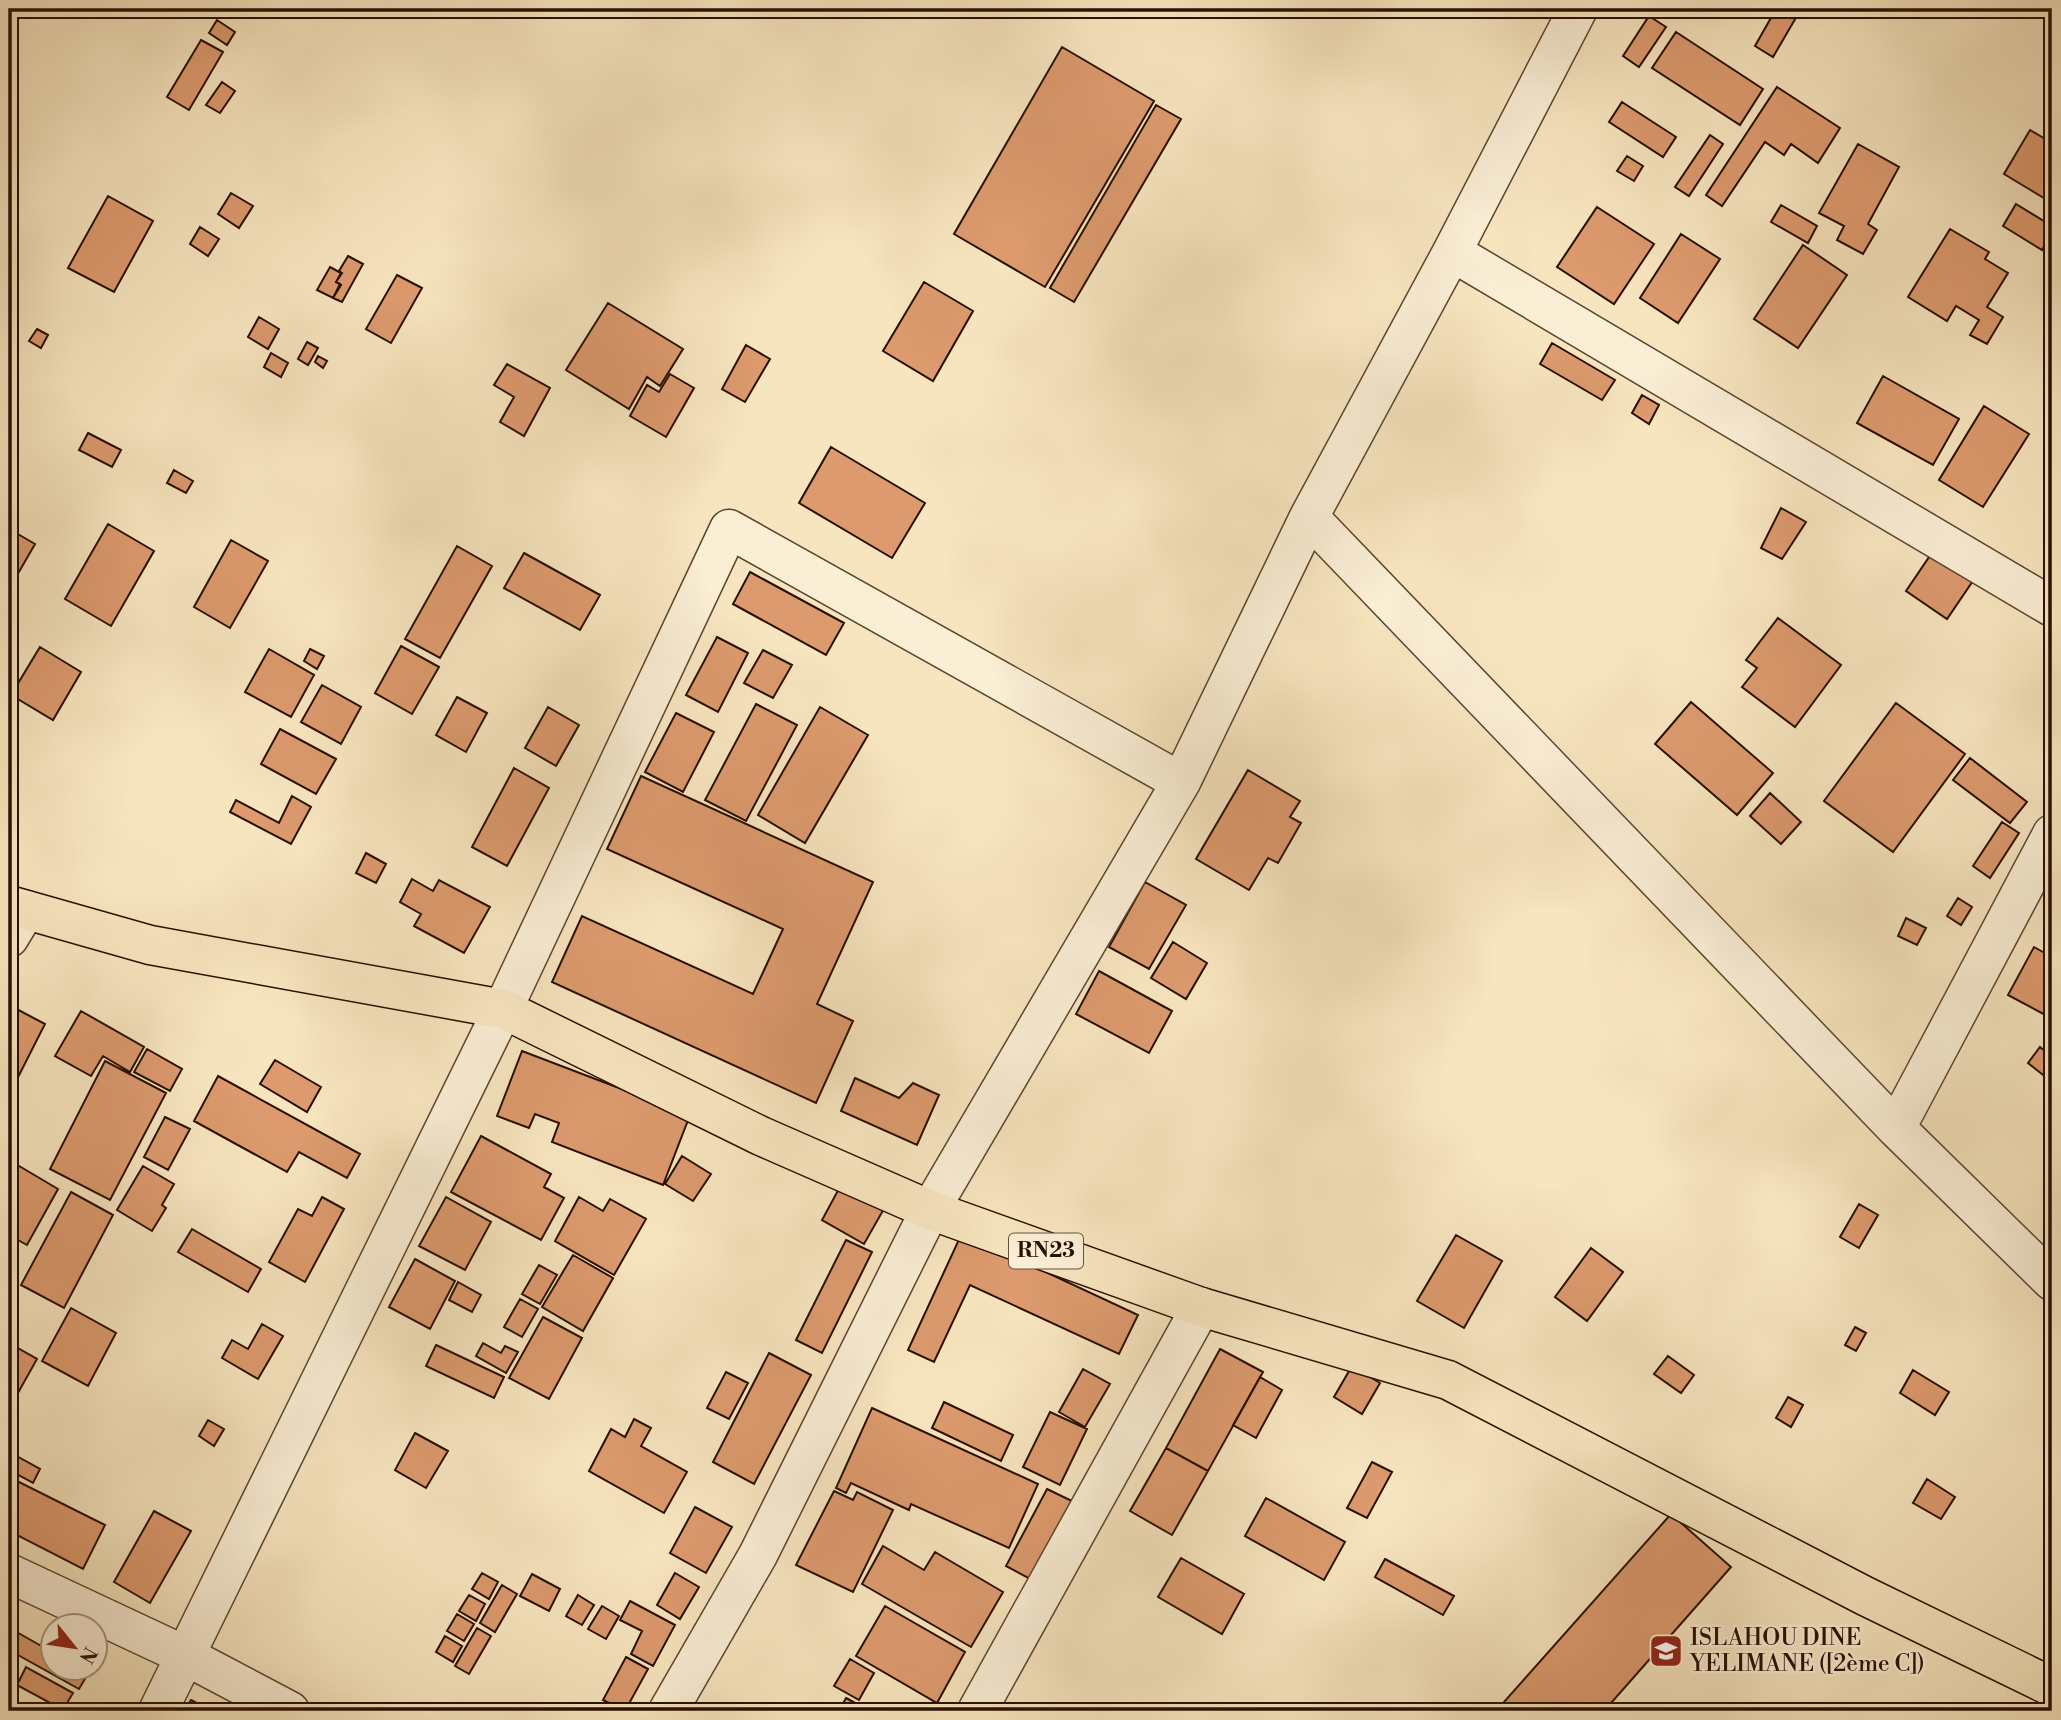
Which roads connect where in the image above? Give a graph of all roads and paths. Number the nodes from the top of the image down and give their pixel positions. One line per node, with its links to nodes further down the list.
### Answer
1 (1578, 9): 2 (street)
2 (1452, 253): 3 (street); 4 (street)
3 (1308, 517): 5 (street); 9 (street)
4 (2052, 607)
5 (1181, 782): 8 (street); 10 (street)
6 (2052, 834): 9 (street)
7 (14, 918): 8 (main road, RN23)
8 (503, 1009): 10 (main road, RN23); 14 (street)
9 (1896, 1128): 11 (street)
10 (930, 1210): 12 (main road, RN23); 18 (street)
11 (2052, 1281)
12 (1201, 1307): 15 (main road, RN23); 19 (street)
13 (9, 1573): 14 (street)
14 (184, 1655): 16 (street); 17 (street)
15 (2052, 1687)
16 (158, 1711)
17 (290, 1711)
18 (668, 1711)
19 (977, 1711)

